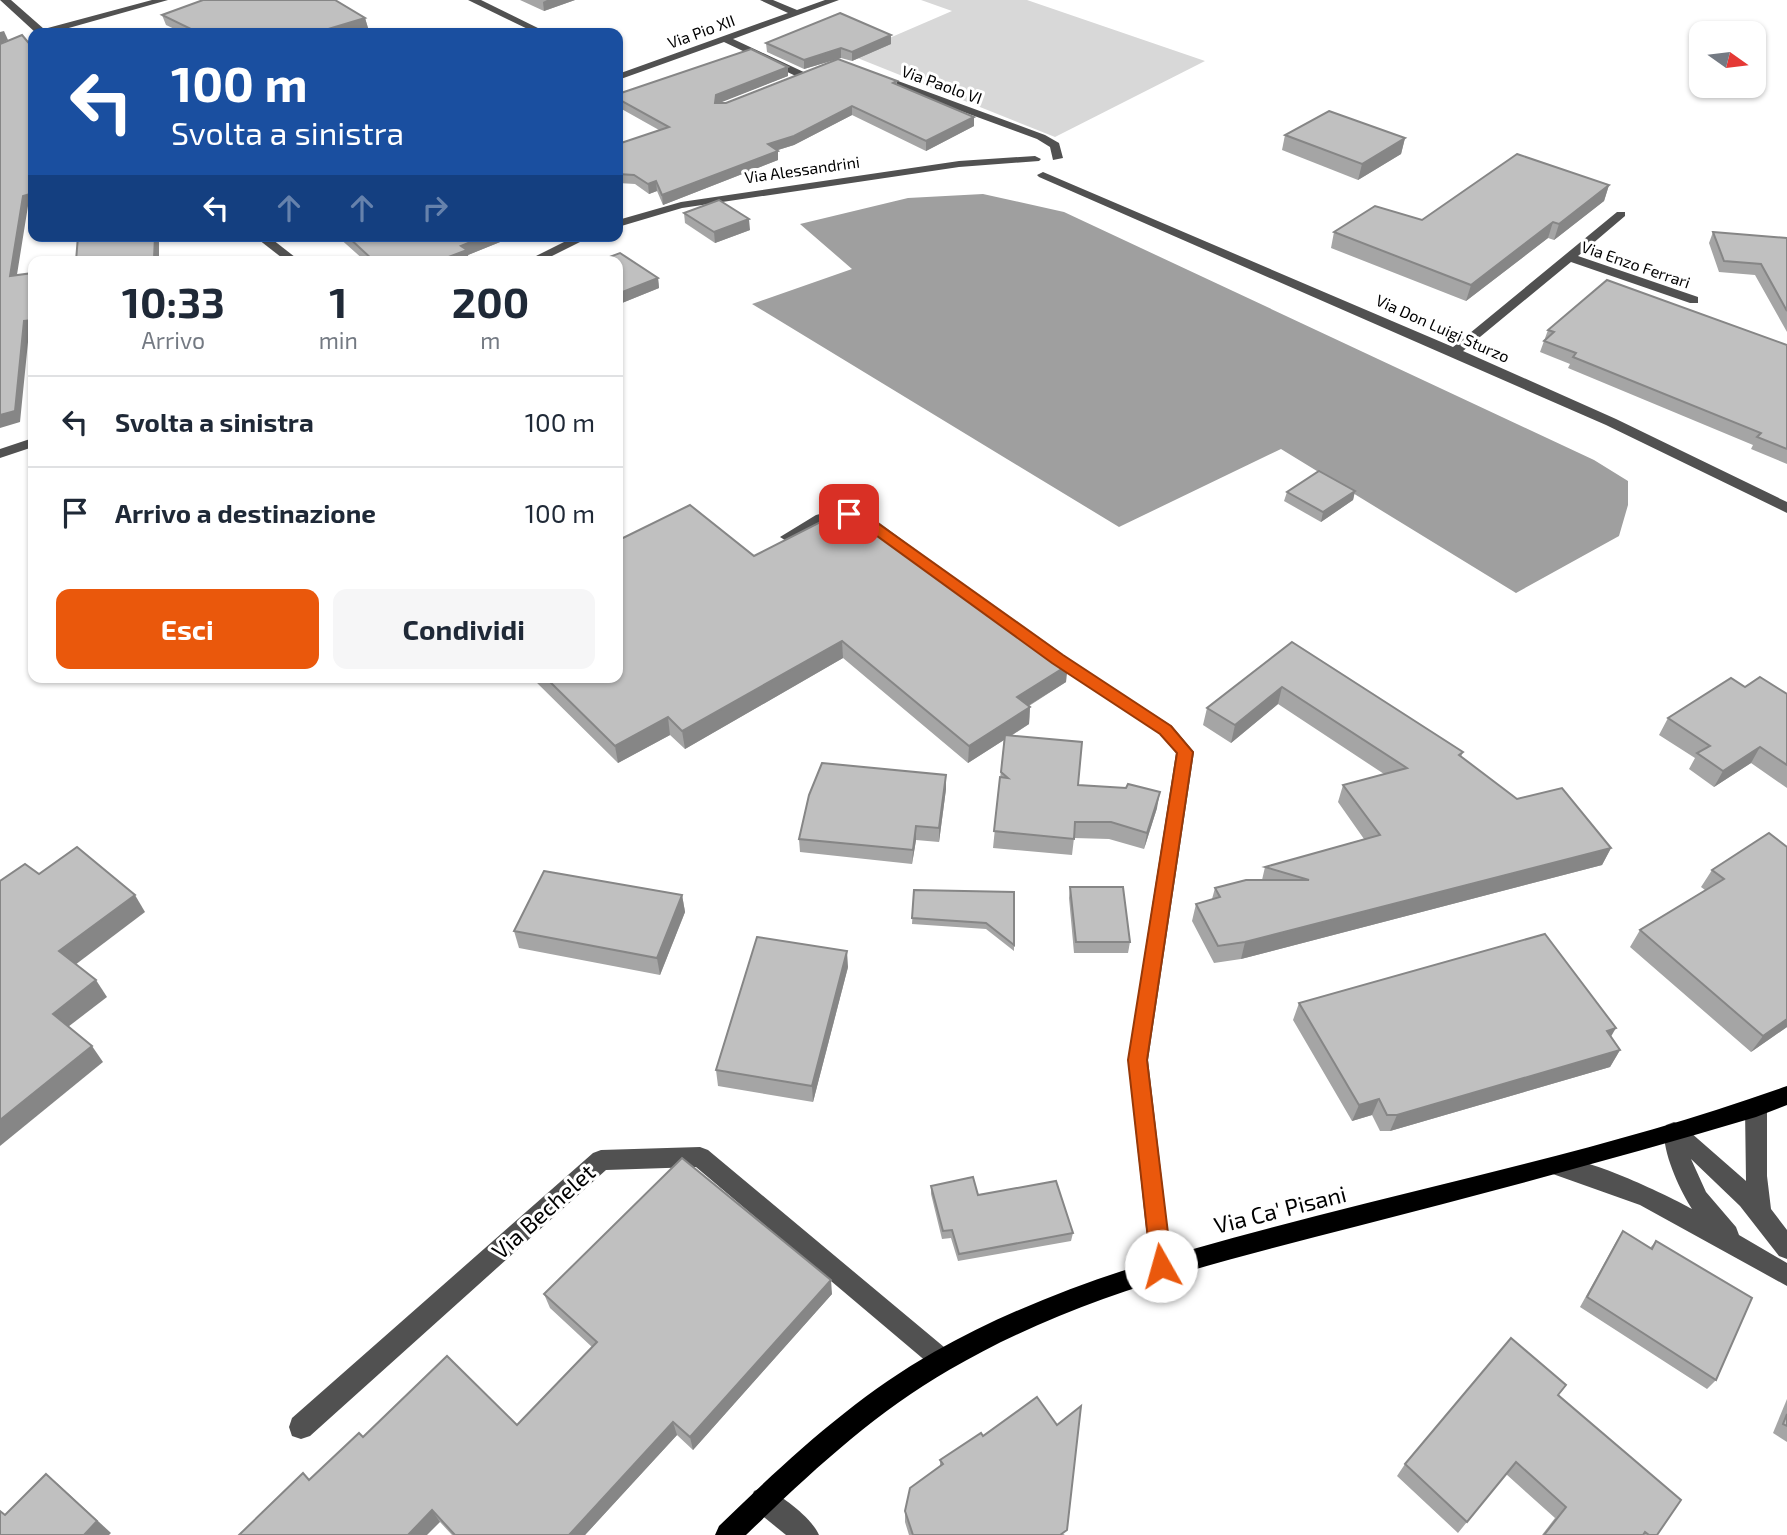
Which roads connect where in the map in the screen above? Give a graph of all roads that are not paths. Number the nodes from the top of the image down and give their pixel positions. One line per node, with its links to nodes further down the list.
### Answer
1 (5, 0): 7 (street)
2 (163, 0): 8 (street)
3 (473, 0): 9 (street)
4 (765, 0): 6 (street)
5 (834, 0): 6 (street, Via Pio XII)
6 (796, 13): 10 (street, Via Pio XII)
7 (36, 28)
8 (60, 28)
9 (532, 28)
10 (725, 39): 13 (street, Via Pio XII); 14 (street)
11 (816, 71): 14 (street)
12 (864, 71): 17 (street, Via Paolo VI)
13 (623, 72)
14 (804, 76): 15 (street)
15 (793, 80)
16 (1032, 164): 17 (street); 18 (street, Via Don Luigi Sturzo); 21 (street, Via Alessandrini)
17 (1063, 165): 18 (street); 19 (street, Via Don Luigi Sturzo)
18 (1043, 174): 19 (street, Via Don Luigi Sturzo)
19 (1080, 189): 28 (street, Via Don Luigi Sturzo)
20 (1621, 214): 26 (street, Via Enzo Ferrari)
21 (623, 222)
22 (268, 242): 24 (street)
23 (573, 242): 25 (street)
24 (287, 256)
25 (543, 256)
26 (1569, 257): 27 (street, Via Enzo Ferrari); 28 (street, Via Enzo Ferrari)
27 (1694, 300)
28 (1454, 352): 31 (street, Via Don Luigi Sturzo)
29 (28, 444): 30 (street)
30 (0, 454)
31 (1787, 508)
32 (874, 528): 33 (street)
33 (788, 537)
34 (1036, 644): 42 (street)
35 (1787, 1095): 36 (main road, Via Ca' Pisani)
36 (1756, 1108): 37 (main road, Via Ca' Pisani); 39 (street)
37 (1674, 1132): 38 (main road, Via Ca' Pisani); 39 (street); 41 (street)
38 (1558, 1166): 41 (street); 42 (main road, Via Ca' Pisani)
39 (1760, 1210): 40 (street)
40 (1787, 1248)
41 (1743, 1249): 43 (street)
42 (1161, 1266): 44 (main road, Via Ca' Pisani)
43 (1787, 1275)
44 (943, 1360): 45 (street, Via Bechelet); 46 (main road, Via Ca' Pisani)
45 (301, 1427)
46 (763, 1500): 47 (main road, Via Ca' Pisani); 48 (street)
47 (728, 1535)
48 (806, 1535)

